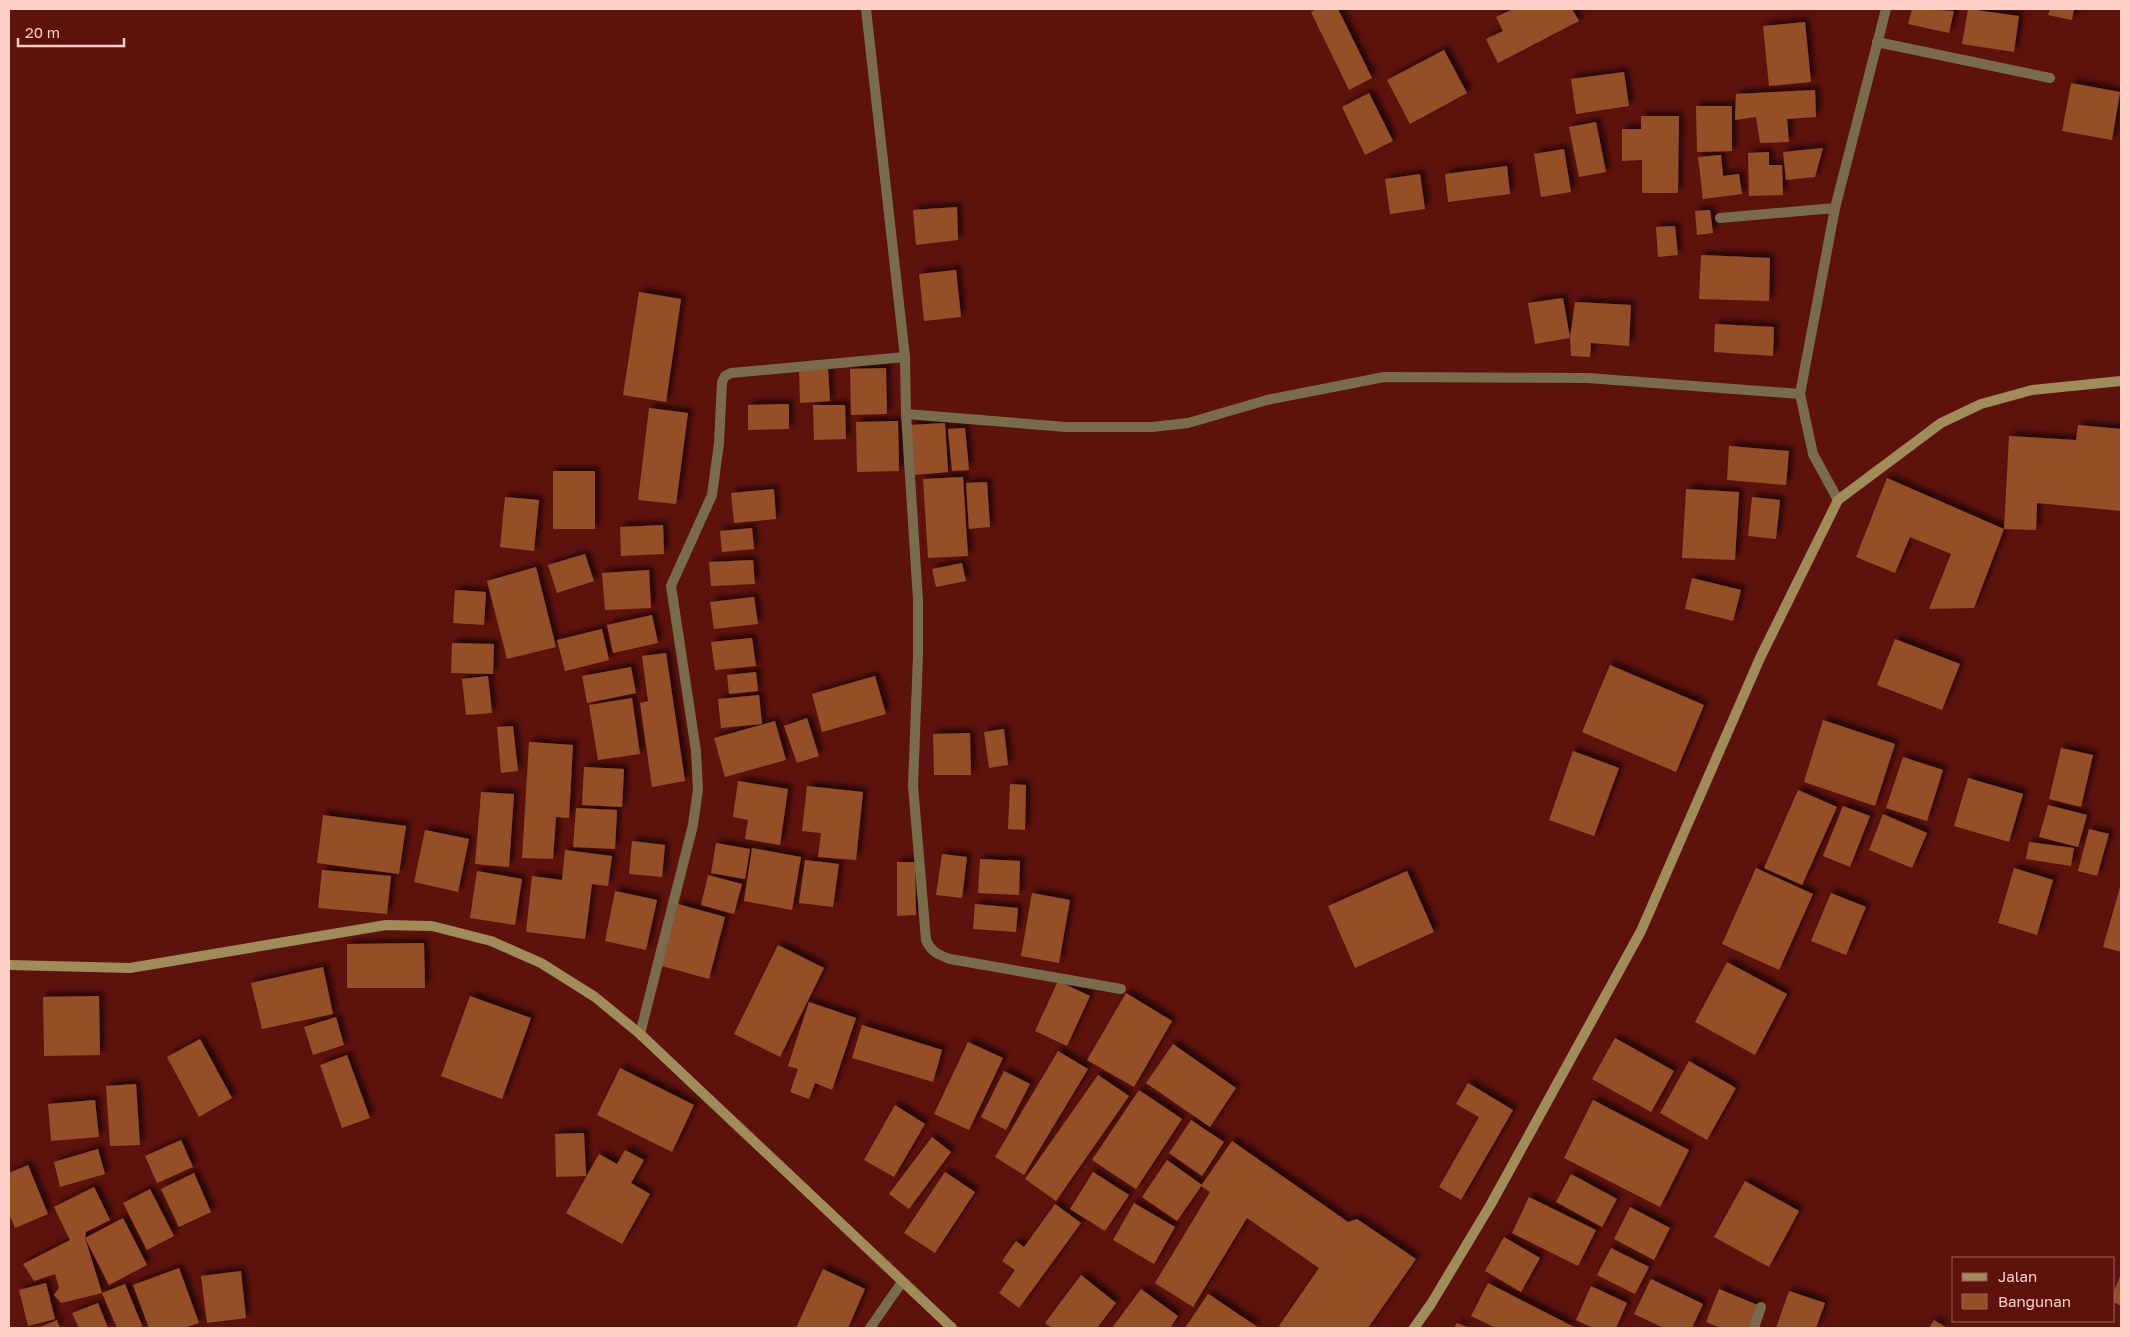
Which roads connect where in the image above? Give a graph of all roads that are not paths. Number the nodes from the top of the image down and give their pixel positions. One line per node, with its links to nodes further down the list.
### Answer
1 (866, 9): 7 (street)
2 (1886, 9): 3 (street)
3 (1877, 42): 4 (street); 5 (street)
4 (2050, 78)
5 (1835, 208): 6 (street); 9 (street)
6 (1720, 218)
7 (905, 357): 10 (street); 14 (street)
8 (2121, 381): 11 (street)
9 (1800, 394): 10 (street); 11 (street)
10 (906, 414): 13 (street)
11 (1838, 500): 19 (street)
12 (9, 965): 14 (street)
13 (1121, 989)
14 (640, 1034): 15 (street)
15 (902, 1282): 17 (street); 18 (street)
16 (1761, 1307): 20 (street)
17 (870, 1328)
18 (952, 1328)
19 (1414, 1328)
20 (1754, 1328)

